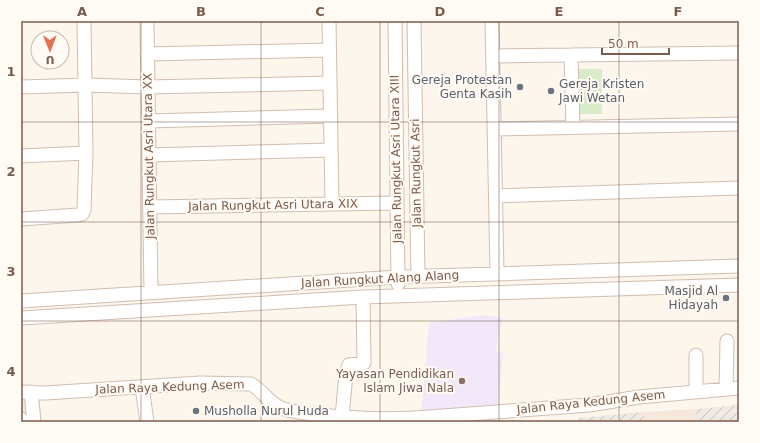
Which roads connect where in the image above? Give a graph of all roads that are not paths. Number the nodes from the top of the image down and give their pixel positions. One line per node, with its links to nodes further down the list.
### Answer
1 (84, 21): 13 (street)
2 (147, 21): 9 (street, Jalan Rungkut Asri Utara XX)
3 (329, 21): 7 (street)
4 (395, 21): 21 (street, Jalan Rungkut Asri Utara XIII)
5 (414, 21): 22 (street, Jalan Rungkut Asri)
6 (492, 21): 11 (street)
7 (329, 50): 9 (street); 12 (street)
8 (739, 53): 10 (street)
9 (147, 54): 15 (street, Jalan Rungkut Asri Utara XX)
10 (571, 55): 11 (street); 19 (street)
11 (493, 56): 20 (street)
12 (330, 83): 15 (street); 16 (street)
13 (86, 85): 14 (street); 15 (street); 24 (street)
14 (21, 87)
15 (148, 87): 17 (street, Jalan Rungkut Asri Utara XX)
16 (330, 116): 17 (street); 23 (street)
17 (149, 121): 25 (street, Jalan Rungkut Asri Utara XX)
18 (739, 124): 19 (street)
19 (573, 128): 20 (street)
20 (494, 129): 28 (street)
21 (396, 134): 22 (street); 29 (street, Jalan Rungkut Asri Utara XIII)
22 (416, 134): 35 (street, Jalan Rungkut Asri)
23 (331, 150): 25 (street); 30 (street)
24 (86, 154): 26 (street); 32 (street)
25 (149, 155): 31 (street, Jalan Rungkut Asri Utara XX)
26 (21, 156)
27 (739, 188): 28 (street)
28 (496, 196): 34 (street)
29 (396, 203): 30 (street, Jalan Rungkut Asri Utara XIX); 36 (street, Jalan Rungkut Asri Utara XIII)
30 (332, 204): 31 (street, Jalan Rungkut Asri Utara XIX)
31 (150, 207): 38 (street, Jalan Rungkut Asri Utara XX)
32 (21, 218)
33 (739, 266): 34 (street, Jalan Rungkut Alang Alang)
34 (497, 273): 35 (street, Jalan Rungkut Alang Alang)
35 (418, 276): 36 (street, Jalan Rungkut Alang Alang)
36 (398, 277): 38 (street, Jalan Rungkut Alang Alang); 39 (street, Jalan Rungkut Asri Utara XIII)
37 (739, 285): 39 (street, Jalan Rungkut Alang Alang)
38 (151, 292): 41 (street, Jalan Rungkut Alang Alang)
39 (398, 296): 40 (street, Jalan Rungkut Alang Alang)
40 (363, 298): 42 (street, Jalan Rungkut Alang Alang); 49 (street)
41 (21, 301)
42 (21, 318)
43 (727, 341): 46 (street)
44 (696, 355): 48 (street)
45 (142, 387): 47 (street, Jalan Raya Kedung Asem); 49 (street, Jalan Raya Kedung Asem); 51 (street)
46 (732, 388): 48 (street, Jalan Raya Kedung Asem)
47 (26, 392): 50 (street)
48 (696, 392): 49 (street, Jalan Raya Kedung Asem)
49 (336, 418)
50 (34, 422)
51 (147, 422)

